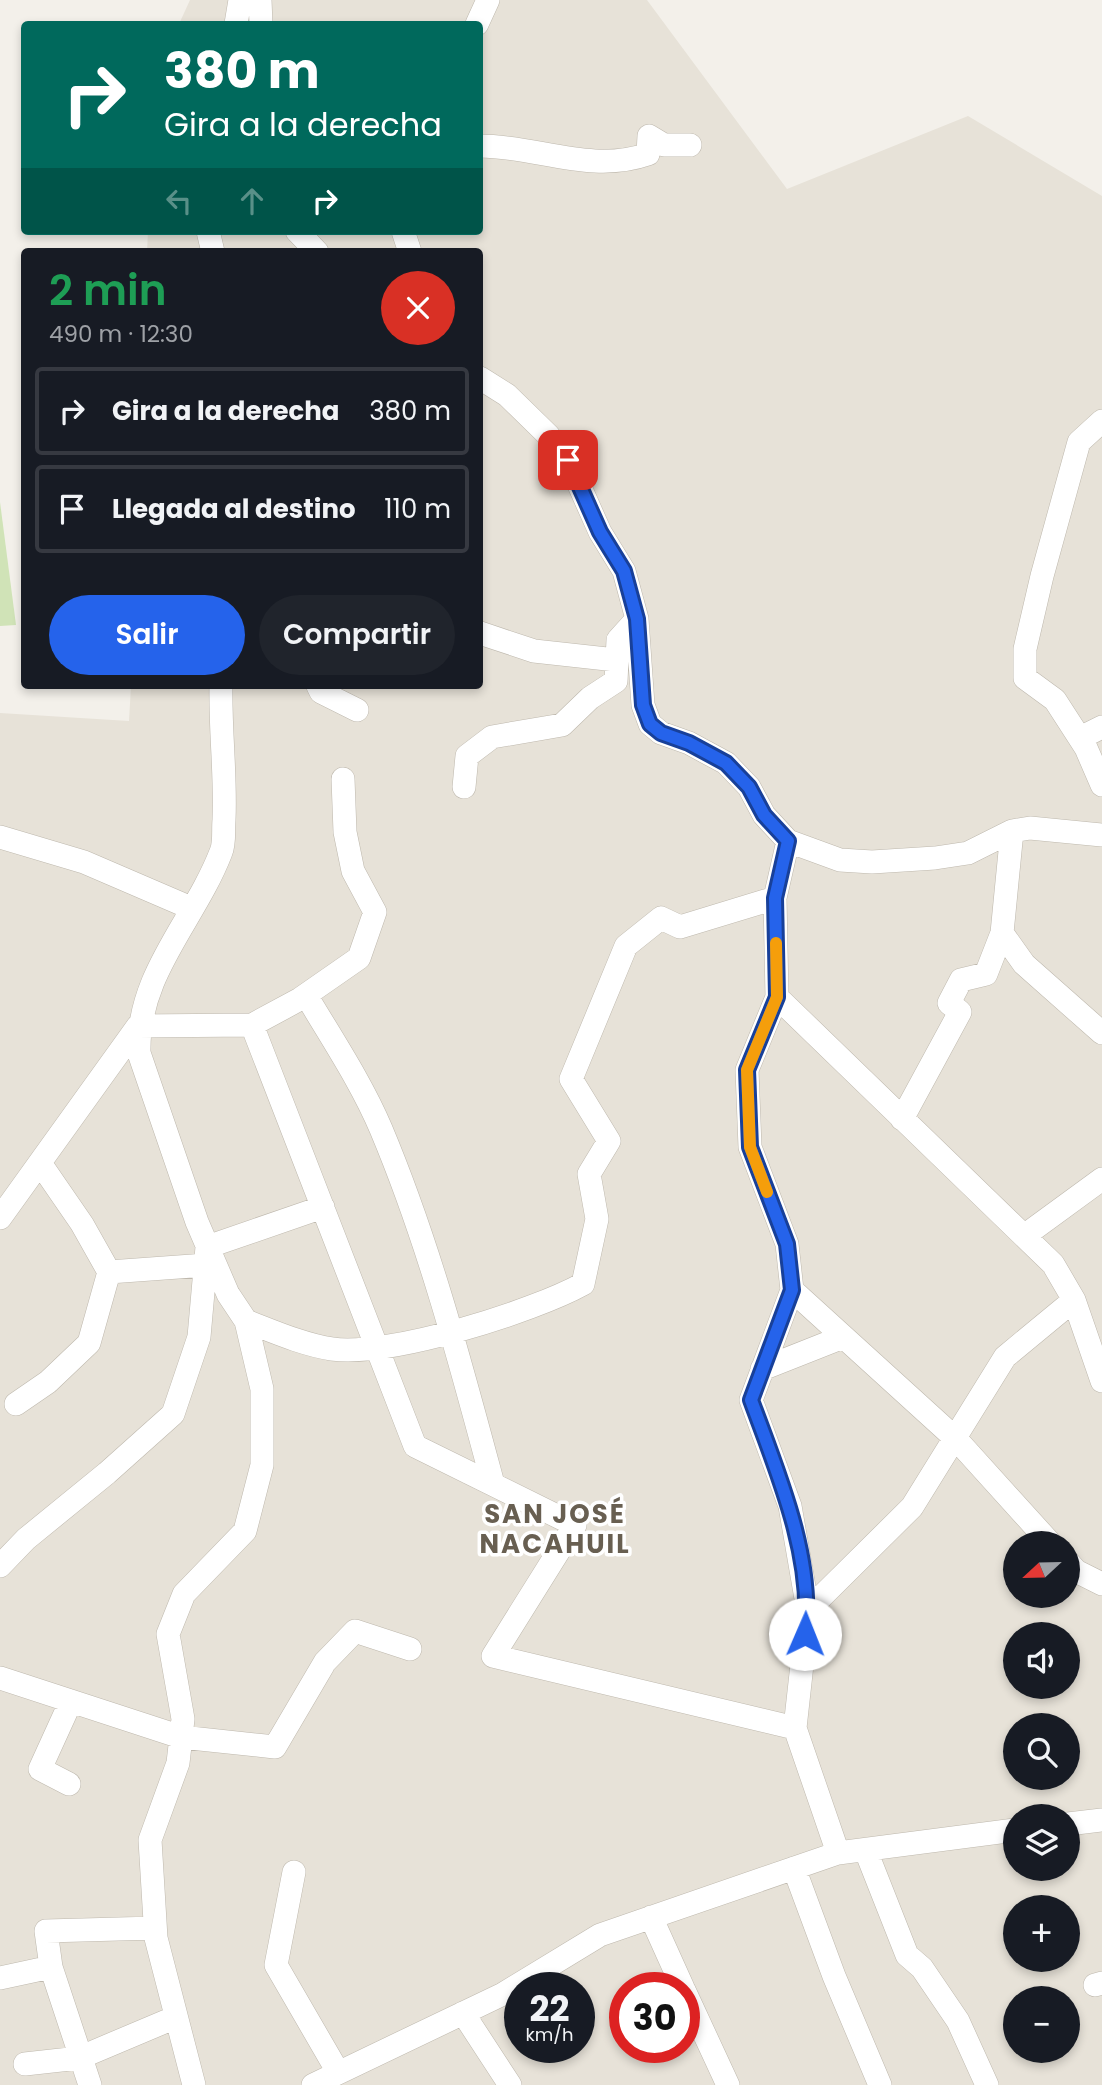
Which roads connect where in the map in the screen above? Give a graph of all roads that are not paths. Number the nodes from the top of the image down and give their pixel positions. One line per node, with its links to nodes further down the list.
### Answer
1 (240, 0): 4 (street)
2 (260, 0): 5 (street)
3 (488, 0): 6 (street)
4 (236, 21)
5 (261, 21)
6 (478, 21)
7 (690, 145): 8 (street)
8 (483, 146)
9 (301, 235): 10 (street)
10 (313, 248)
11 (483, 380): 13 (street)
12 (1102, 421): 20 (street)
13 (637, 619): 15 (street); 27 (street)
14 (483, 635): 15 (street)
15 (616, 660): 23 (street)
16 (221, 689): 29 (street)
17 (319, 689): 18 (street)
18 (357, 710)
19 (1102, 727): 20 (street)
20 (1080, 738): 22 (street)
21 (343, 779): 31 (street)
22 (1102, 785)
23 (464, 787)
24 (1098, 828): 25 (street)
25 (1012, 831): 27 (street); 30 (street)
26 (0, 837): 29 (street)
27 (788, 841): 28 (street)
28 (775, 898): 32 (street); 47 (street)
29 (191, 908): 34 (street)
30 (1002, 933): 35 (street); 36 (street)
31 (306, 995): 33 (street); 47 (street)
32 (777, 997): 36 (street); 44 (street)
33 (252, 1025): 34 (street); 39 (street)
34 (138, 1026): 37 (street); 42 (street)
35 (1102, 1033)
36 (902, 1119): 41 (street)
37 (40, 1163): 40 (street); 43 (street)
38 (1102, 1179): 41 (street)
39 (323, 1207): 42 (street); 49 (street)
40 (0, 1218)
41 (1024, 1236): 45 (street)
42 (207, 1256): 43 (street); 46 (street); 56 (street)
43 (109, 1272): 52 (street)
44 (792, 1290): 48 (street); 50 (street)
45 (1074, 1300): 51 (street); 53 (street)
46 (246, 1321): 49 (street); 64 (street)
47 (450, 1330): 49 (street); 54 (street)
48 (843, 1337): 50 (street); 53 (street)
49 (377, 1349): 54 (street)
50 (761, 1368): 59 (street)
51 (1102, 1381)
52 (16, 1404)
53 (957, 1439): 55 (street); 59 (street)
54 (493, 1484): 63 (street)
55 (1039, 1531)
56 (0, 1566)
57 (1080, 1573): 58 (street)
58 (1102, 1584)
59 (808, 1610): 63 (street)
60 (410, 1649): 64 (street)
61 (0, 1678): 62 (street)
62 (71, 1701): 64 (street); 65 (street)
63 (795, 1728): 70 (street)
64 (181, 1737): 74 (street)
65 (69, 1784)
66 (1102, 1820): 67 (street)
67 (1080, 1823)
68 (1003, 1831): 69 (street)
69 (866, 1851): 70 (street); 90 (street)
70 (838, 1853): 71 (street)
71 (794, 1868): 73 (street); 89 (street)
72 (295, 1872): 83 (street)
73 (651, 1917): 76 (street); 78 (street)
74 (155, 1928): 75 (street); 79 (street)
75 (51, 1967): 77 (street); 81 (street)
76 (676, 1972)
77 (0, 1978)
78 (463, 2013): 83 (street); 87 (street)
79 (176, 2017): 81 (street); 85 (street)
80 (700, 2025): 88 (street)
81 (79, 2058): 82 (street); 84 (street)
82 (25, 2064)
83 (338, 2072): 86 (street)
84 (90, 2085)
85 (194, 2085)
86 (313, 2085)
87 (510, 2085)
88 (727, 2085)
89 (880, 2085)
90 (987, 2085)

